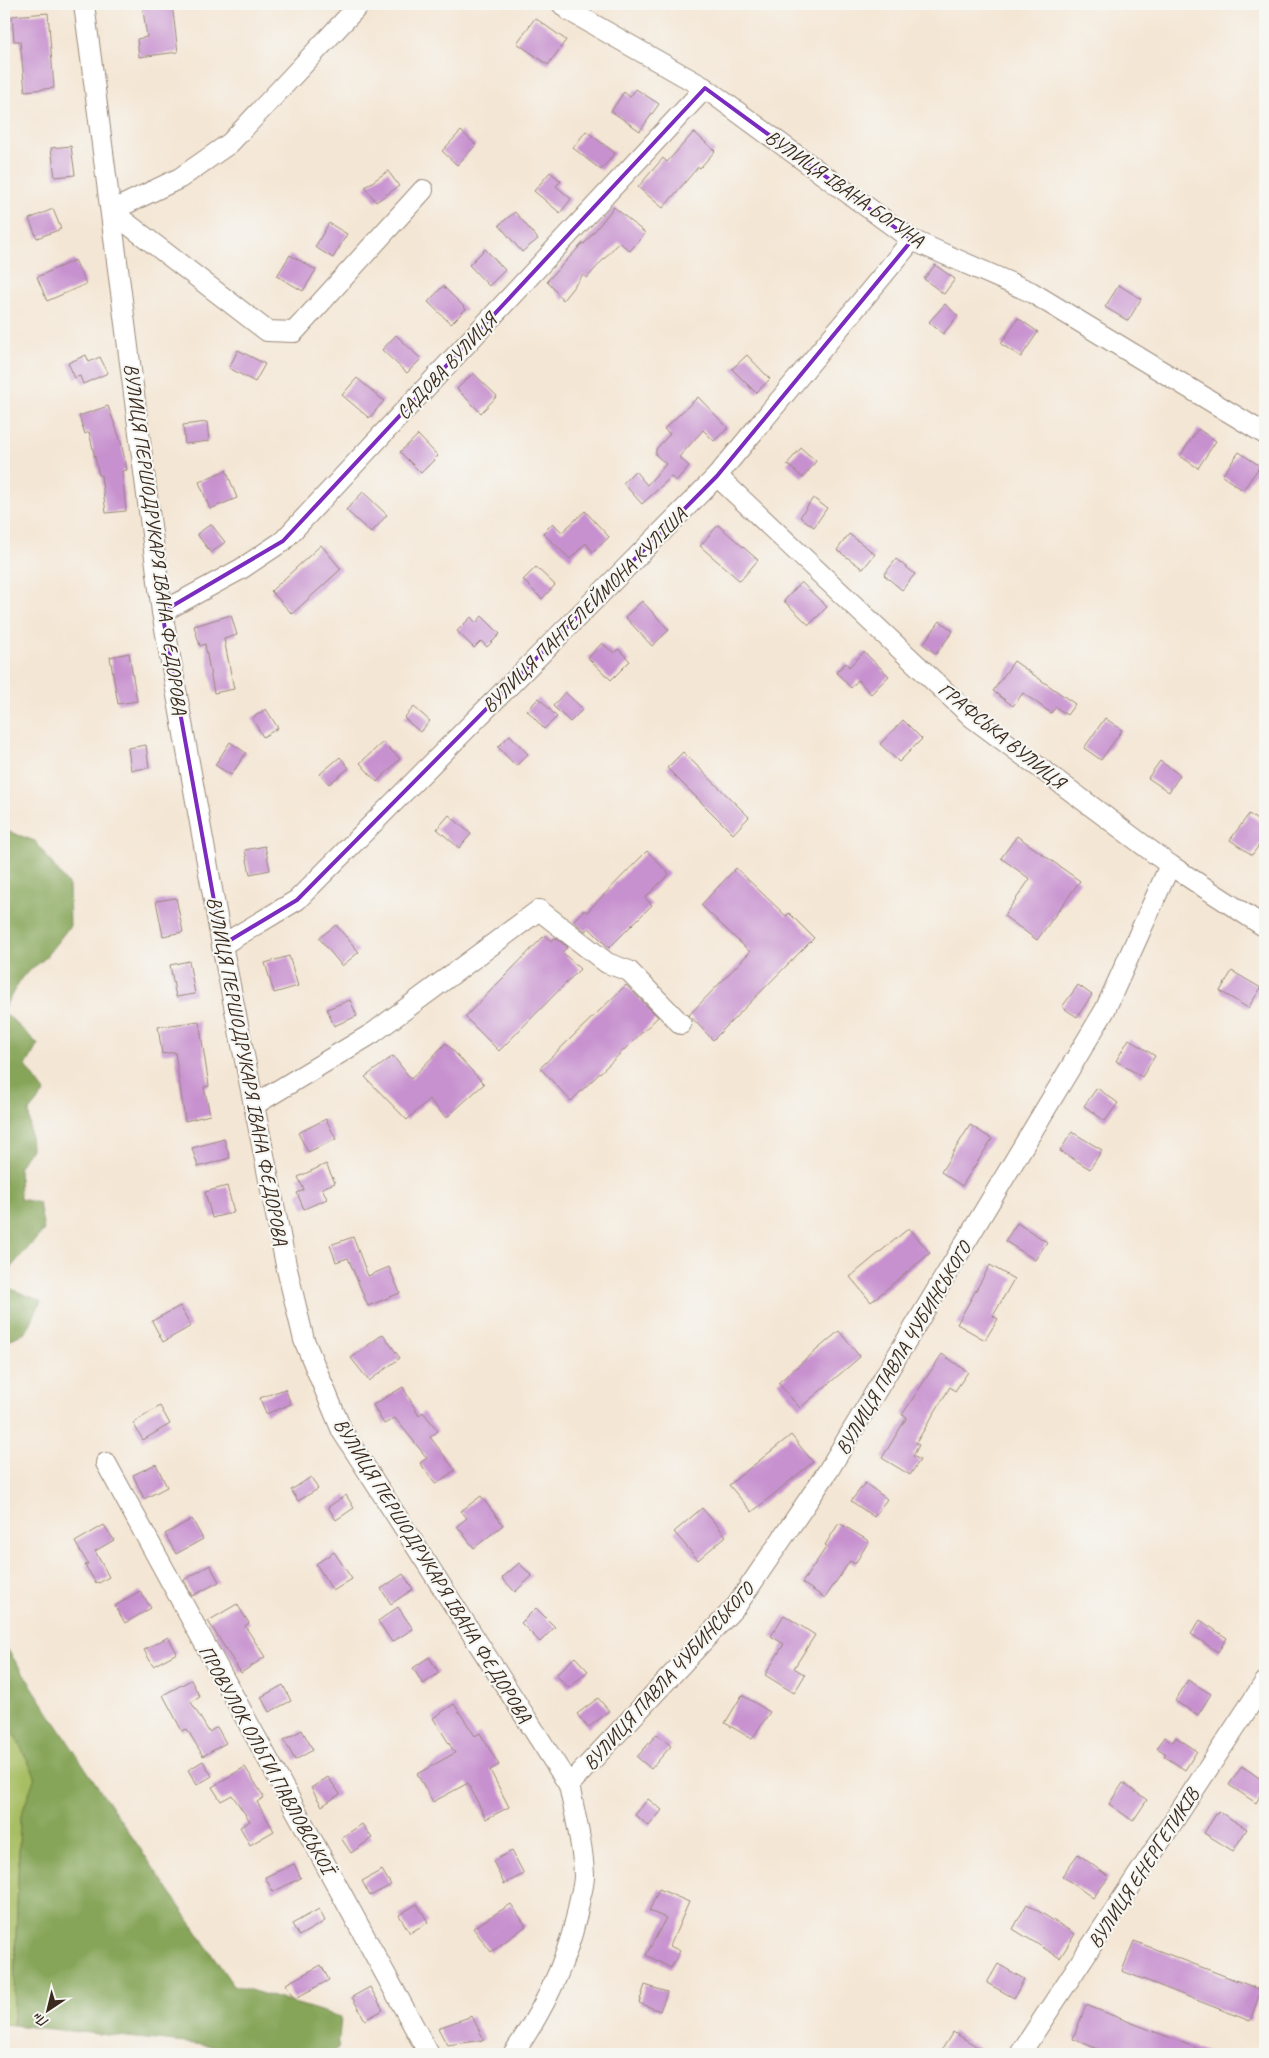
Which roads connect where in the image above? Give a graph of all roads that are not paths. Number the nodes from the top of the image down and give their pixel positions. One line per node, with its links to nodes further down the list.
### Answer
1 (84, 4): 6 (street, ВУЛИЦЯ ПЕРШОДРУКАРЯ ІВАНА ФЕДОРОВА)
2 (360, 4): 6 (street)
3 (562, 4): 4 (street, ВУЛИЦЯ ІВАНА БОГУНА)
4 (705, 88): 7 (street, ВУЛИЦЯ ІВАНА БОГУНА); 10 (street, САДОВА ВУЛИЦЯ)
5 (423, 190): 6 (street)
6 (111, 211): 10 (street, ВУЛИЦЯ ПЕРШОДРУКАРЯ ІВАНА ФЕДОРОВА)
7 (912, 240): 8 (street, ВУЛИЦЯ ІВАНА БОГУНА); 9 (street, ВУЛИЦЯ ПАНТЕЛЕЙМОНА КУЛІША)
8 (1265, 434)
9 (716, 476): 11 (street, ГРАФСЬКА ВУЛИЦЯ); 13 (street, ВУЛИЦЯ ПАНТЕЛЕЙМОНА КУЛІША)
10 (162, 612): 13 (street, ВУЛИЦЯ ПЕРШОДРУКАРЯ ІВАНА ФЕДОРОВА)
11 (1170, 865): 12 (street, ГРАФСЬКА ВУЛИЦЯ); 18 (street, ВУЛИЦЯ ПАВЛА ЧУБИНСЬКОГО)
12 (1265, 927)
13 (222, 945): 15 (street, ВУЛИЦЯ ПЕРШОДРУКАРЯ ІВАНА ФЕДОРОВА)
14 (681, 1024): 15 (street)
15 (254, 1105): 18 (street, ВУЛИЦЯ ПЕРШОДРУКАРЯ ІВАНА ФЕДОРОВА)
16 (106, 1463): 19 (street, ПРОВУЛОК ОЛЬГИ ПАВЛОВСЬКОЇ)
17 (1265, 1682): 21 (street, ВУЛИЦЯ ЕНЕРГЕТИКІВ)
18 (569, 1785): 20 (street, ВУЛИЦЯ ПЕРШОДРУКАРЯ ІВАНА ФЕДОРОВА)
19 (428, 2054)
20 (513, 2054)
21 (1020, 2054)

